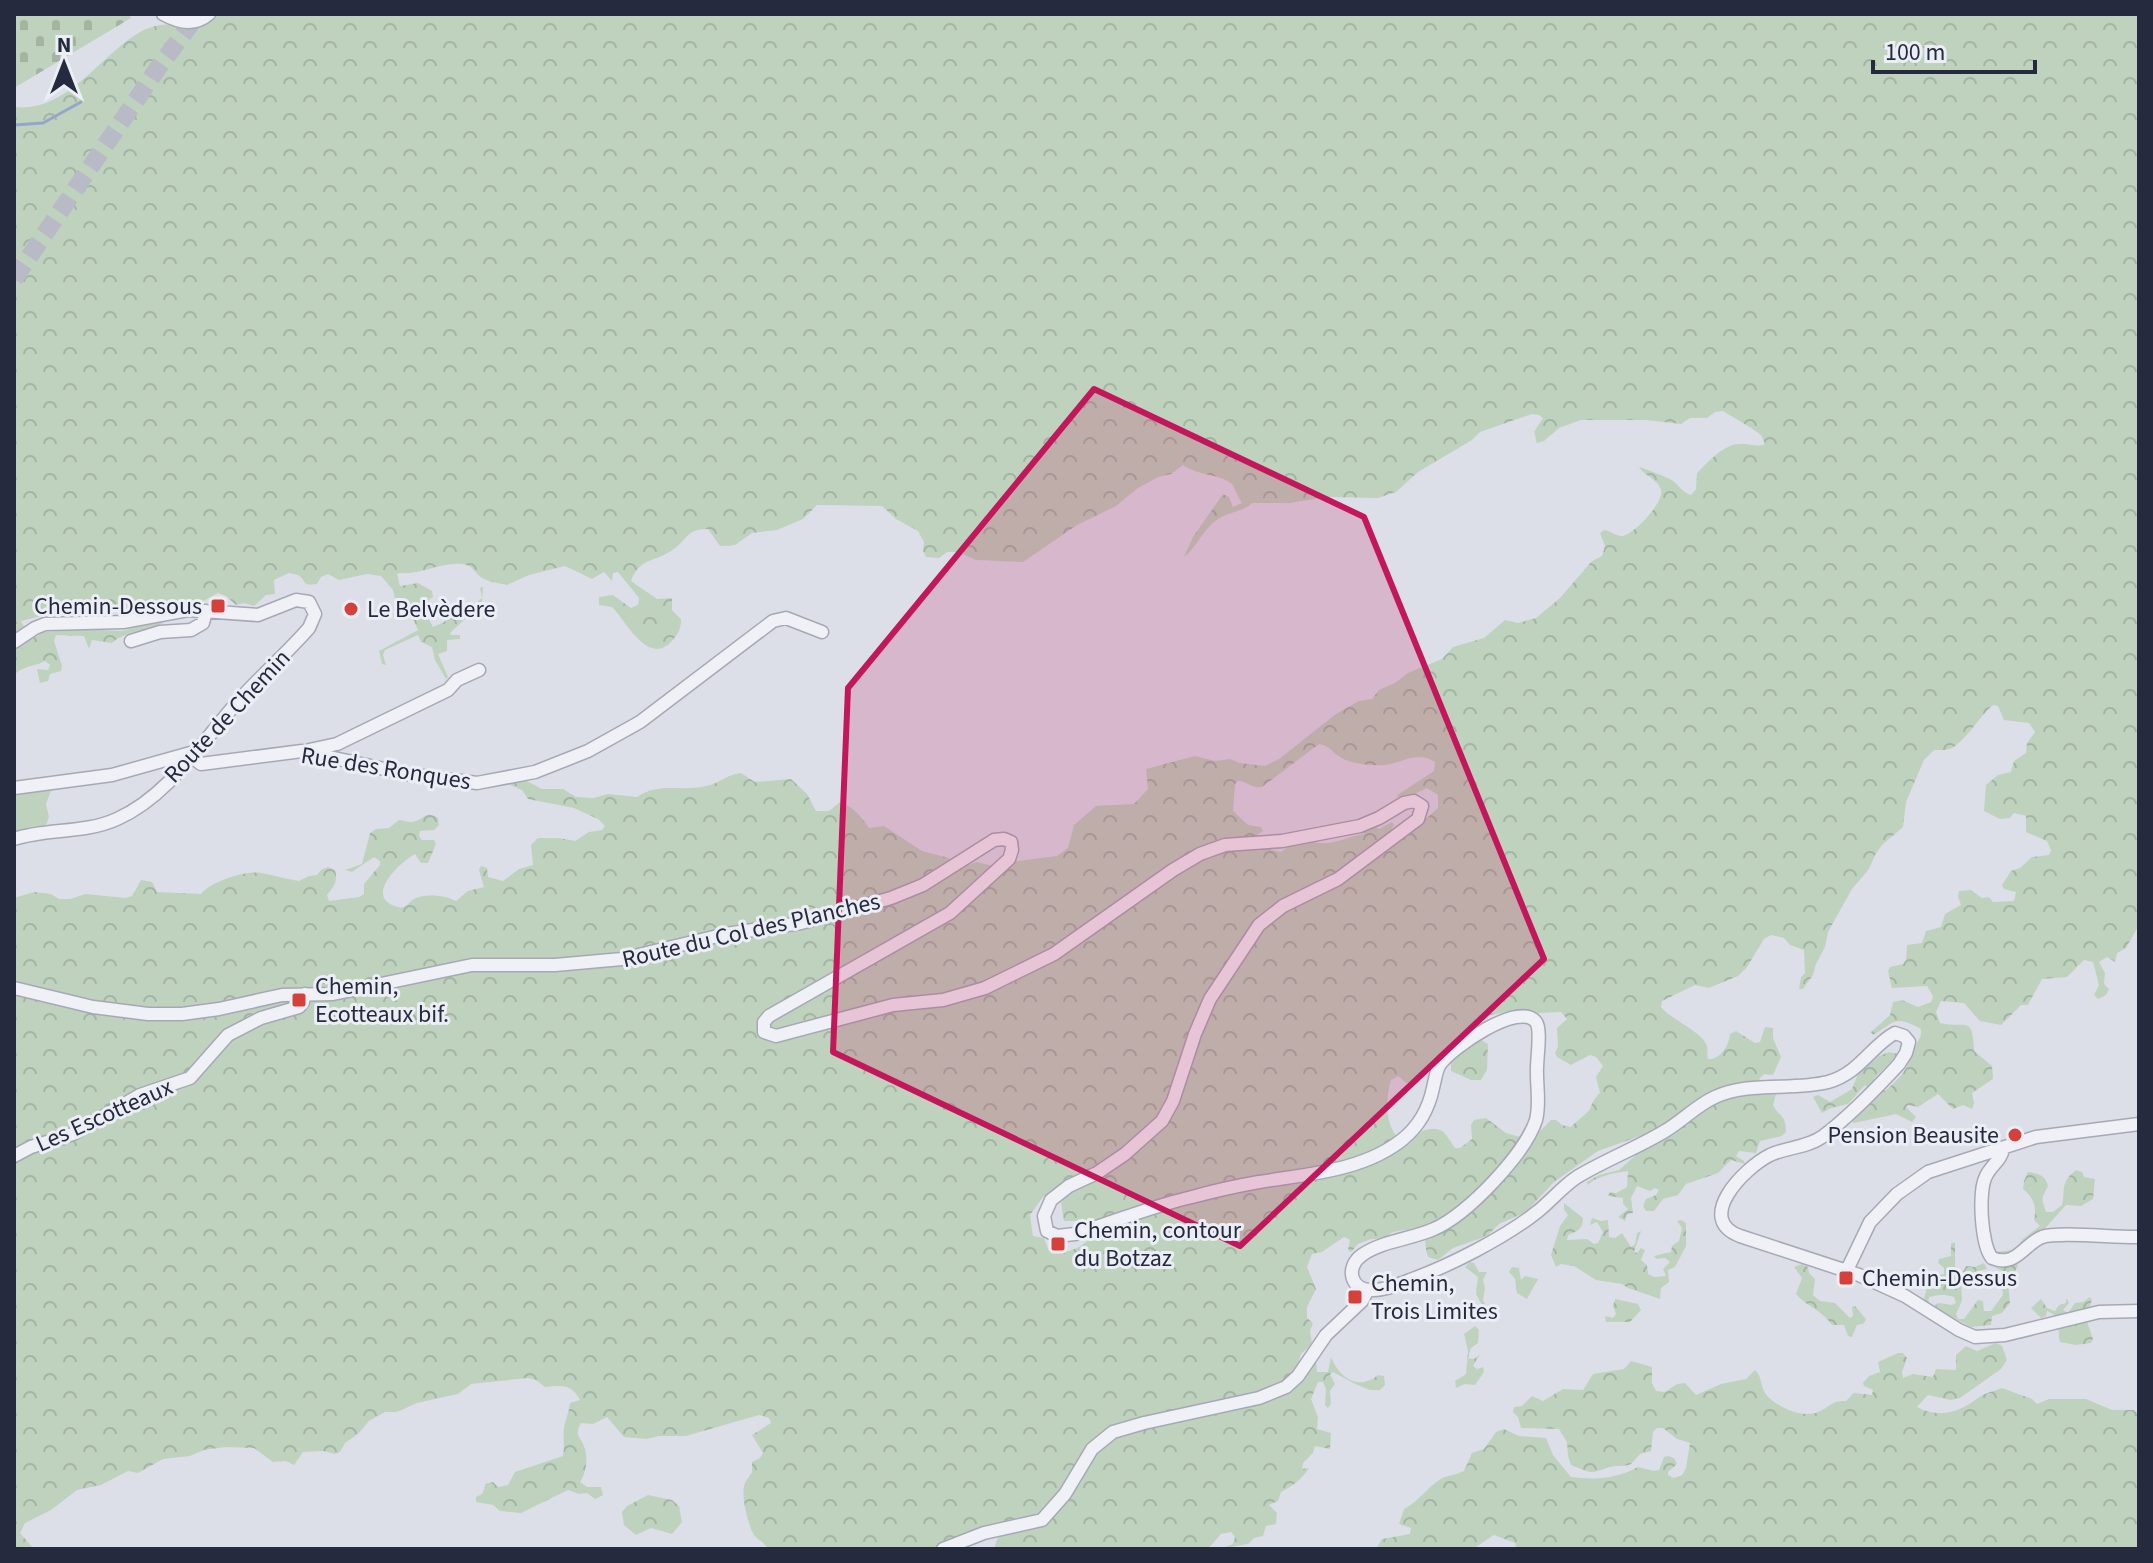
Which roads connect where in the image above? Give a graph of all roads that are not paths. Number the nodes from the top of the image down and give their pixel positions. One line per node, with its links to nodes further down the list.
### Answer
1 (163, 14): 2 (street)
2 (209, 14)
3 (206, 611): 5 (street); 6 (street, Route de Chemin); 9 (street, Route de Chemin)
4 (822, 632): 8 (street, Rue des Ronques)
5 (131, 641)
6 (14, 642)
7 (479, 670): 8 (street)
8 (302, 751): 9 (street, Rue des Ronques)
9 (193, 754): 10 (street); 11 (street, Route de Chemin)
10 (14, 788)
11 (14, 839)
12 (14, 988): 13 (street, Route du Col des Planches)
13 (305, 994): 16 (street, Les Escotteaux); 19 (street, Route du Col des Planches)
14 (2139, 1124): 15 (street)
15 (2003, 1148): 17 (street); 18 (street)
16 (14, 1156)
17 (2139, 1237)
18 (1847, 1270): 19 (street); 20 (street)
19 (1368, 1290): 21 (street)
20 (2139, 1311)
21 (943, 1549)

